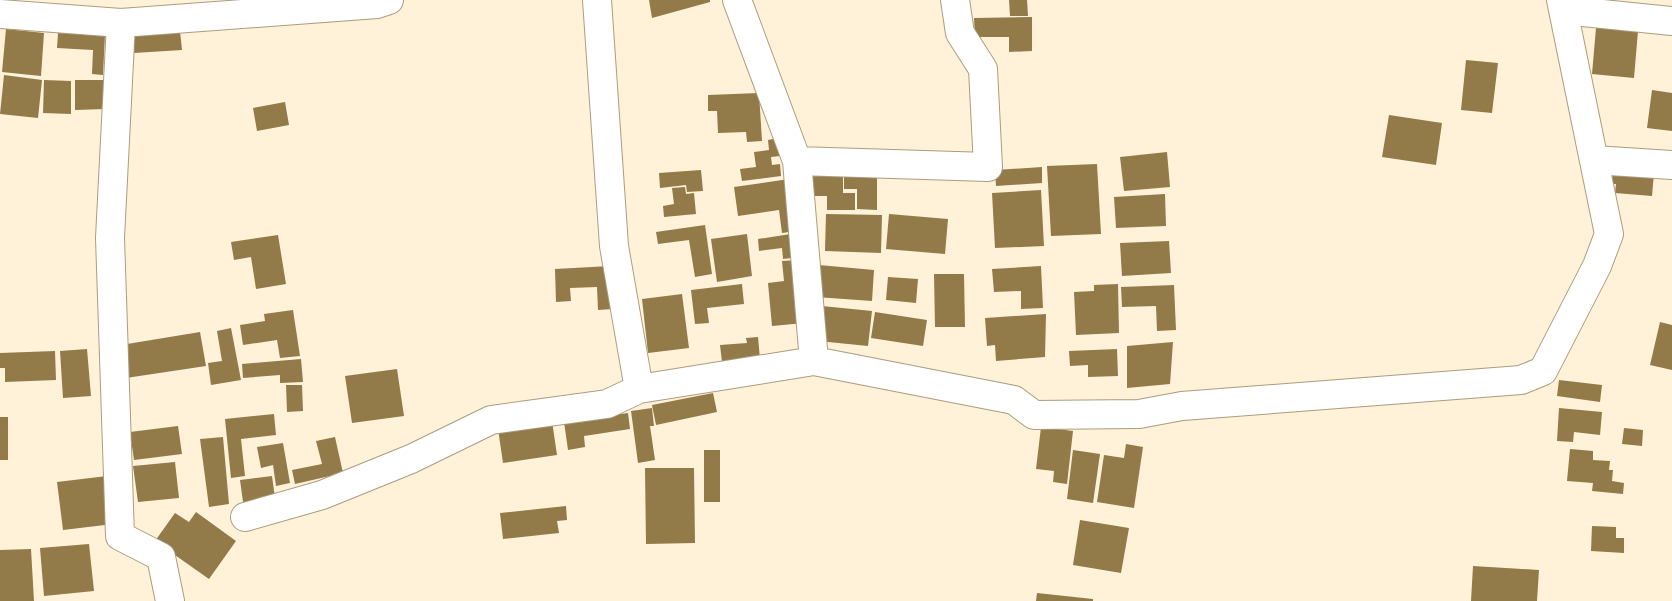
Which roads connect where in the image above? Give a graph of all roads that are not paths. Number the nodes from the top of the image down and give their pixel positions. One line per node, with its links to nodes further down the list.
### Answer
1 (389, 0): 8 (street)
2 (597, 0): 13 (street)
3 (737, 0): 10 (street)
4 (955, 0): 10 (street)
5 (1562, 5): 7 (street); 9 (street)
6 (0, 15): 8 (street)
7 (1672, 21)
8 (121, 23): 15 (street)
9 (1594, 160): 11 (street); 12 (street)
10 (797, 161): 12 (street)
11 (1672, 165)
12 (814, 361): 13 (street)
13 (639, 389): 14 (street)
14 (245, 517)
15 (170, 601)

